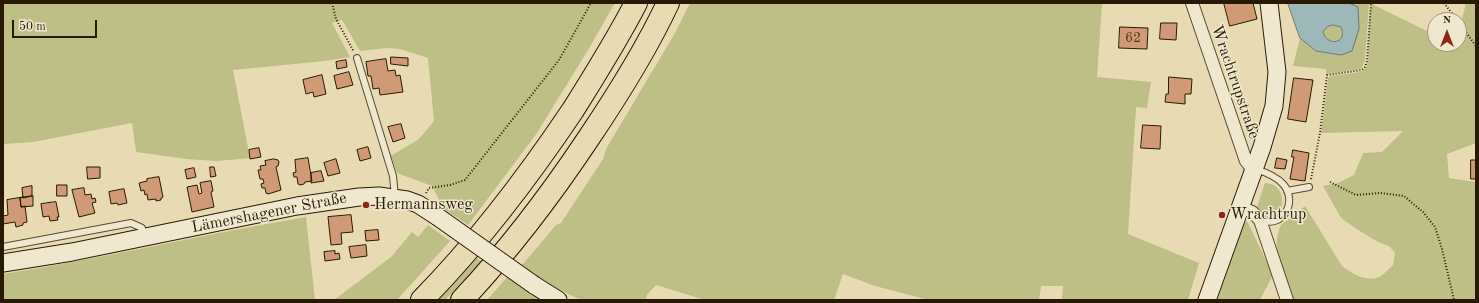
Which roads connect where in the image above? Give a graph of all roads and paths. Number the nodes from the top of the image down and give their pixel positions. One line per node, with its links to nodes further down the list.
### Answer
1 (332, 3): 12 (path)
2 (591, 3): 18 (path)
3 (636, 3): 24 (highway)
4 (668, 3): 25 (highway)
5 (1192, 3): 13 (street, Wrachtrupstraße)
6 (1269, 3): 13 (main road)
7 (1371, 3): 15 (path)
8 (1444, 3): 9 (path)
9 (1450, 12)
10 (1467, 34): 11 (path)
11 (1476, 46)
12 (357, 58): 17 (lane)
13 (1254, 168): 16 (lane); 19 (main road)
14 (1330, 182): 29 (path)
15 (1309, 187): 16 (lane)
16 (1287, 191): 20 (lane)
17 (394, 200): 18 (main road, Lämershagener Straße); 21 (main road, Lämershagener Straße)
18 (418, 204): 26 (main road, Lämershagener Straße, bridge)
19 (1240, 207): 20 (street); 27 (main road)
20 (1260, 220): 28 (street)
21 (144, 237): 22 (lane); 23 (main road, Lämershagener Straße)
22 (3, 246)
23 (3, 263)
24 (422, 300)
25 (462, 300)
26 (558, 300)
27 (1207, 300)
28 (1287, 300)
29 (1454, 300)

